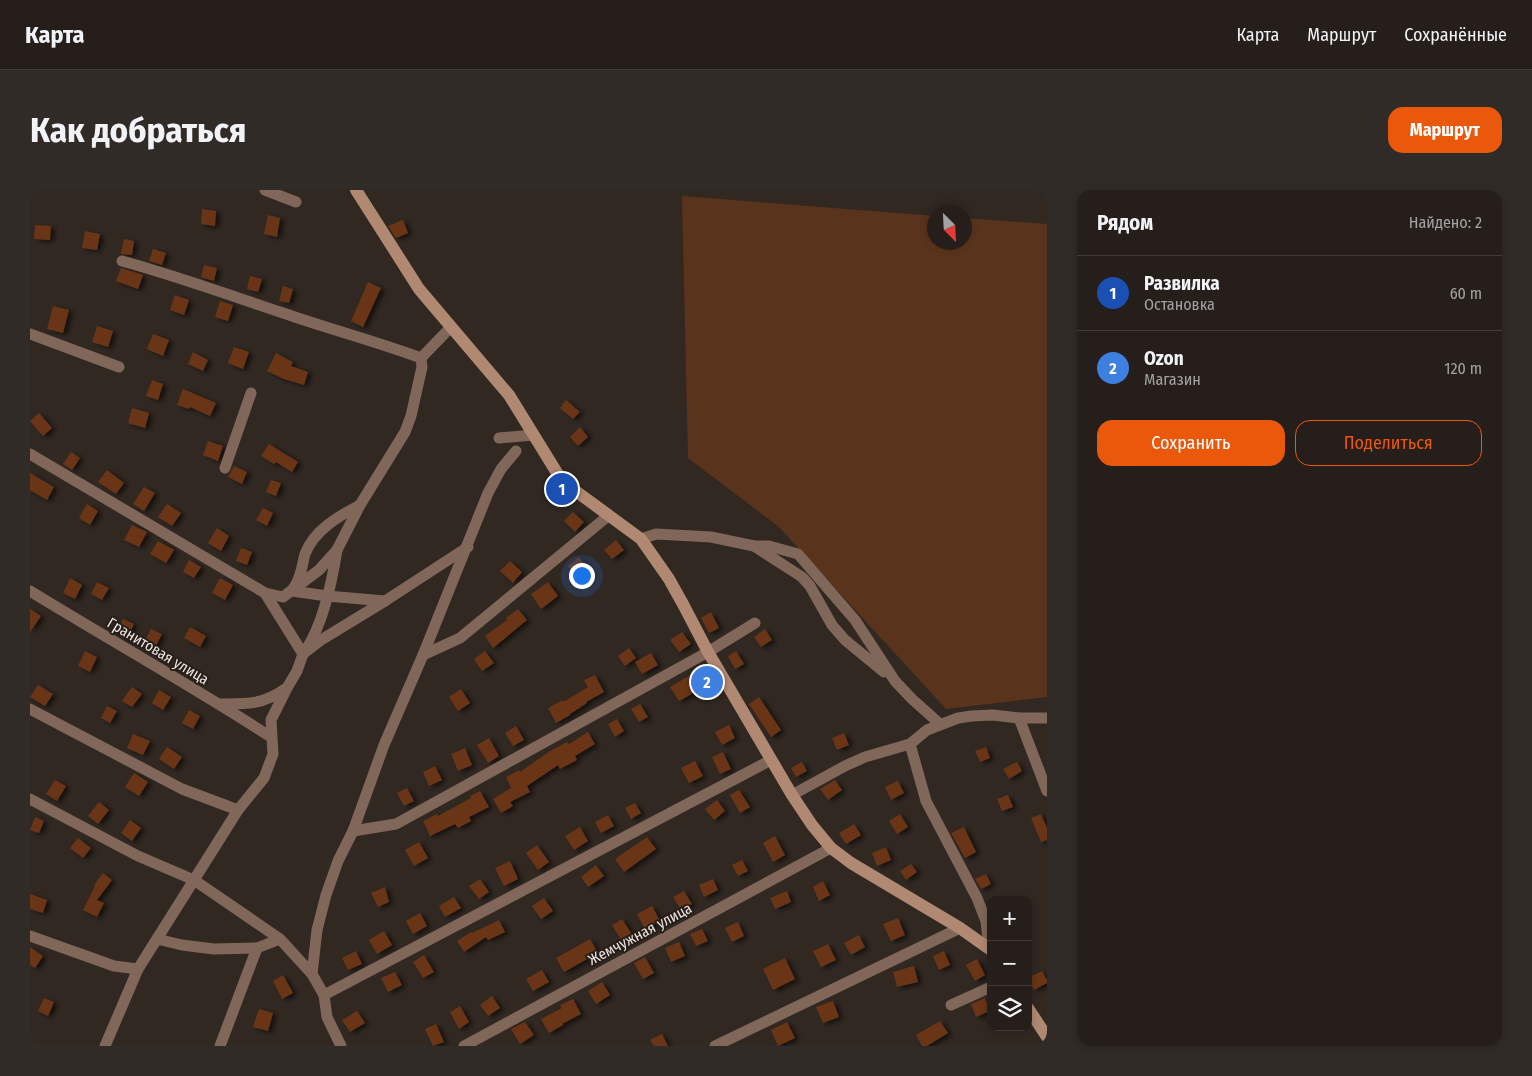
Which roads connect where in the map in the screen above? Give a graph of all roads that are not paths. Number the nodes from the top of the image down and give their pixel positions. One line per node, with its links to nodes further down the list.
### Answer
1 (264, 190): 3 (street)
2 (356, 190): 5 (street)
3 (296, 202)
4 (122, 261): 7 (street)
5 (451, 327): 7 (street); 10 (street)
6 (30, 334): 8 (street)
7 (421, 358): 15 (street)
8 (119, 367)
9 (251, 393): 14 (street)
10 (534, 435): 11 (street); 16 (street)
11 (499, 438)
12 (516, 451): 19 (street)
13 (30, 454): 24 (street)
14 (225, 468)
15 (360, 504): 20 (street); 23 (street)
16 (608, 516): 17 (street); 31 (street)
17 (641, 539): 18 (street); 29 (street)
18 (754, 546): 21 (street); 27 (street)
19 (468, 547): 26 (street); 31 (street)
20 (337, 550): 23 (street); 25 (street)
21 (810, 586): 27 (street); 32 (street)
22 (30, 591): 34 (street, Гранитовая улица)
23 (292, 591): 24 (street); 25 (street)
24 (265, 593): 30 (street)
25 (327, 596): 26 (street); 30 (street)
26 (385, 601): 30 (street)
27 (840, 603): 32 (street)
28 (755, 623): 29 (street)
29 (708, 652): 41 (street); 46 (street)
30 (303, 654): 33 (street)
31 (423, 655): 46 (street)
32 (895, 681): 38 (street)
33 (287, 688): 34 (street); 39 (street)
34 (220, 704): 39 (street, Гранитовая улица)
35 (30, 709): 45 (street)
36 (1019, 718): 37 (street); 38 (street); 42 (street)
37 (1047, 718)
38 (940, 724): 40 (street)
39 (271, 737): 45 (street)
40 (910, 744): 43 (street); 53 (street)
41 (771, 760): 43 (street); 59 (street)
42 (1047, 791)
43 (792, 795): 47 (street)
44 (30, 799): 48 (street)
45 (238, 810): 48 (street)
46 (353, 831): 57 (street)
47 (831, 848): 49 (street); 66 (street, Жемчужная улица)
48 (194, 880): 51 (street); 52 (street)
49 (960, 928): 54 (street); 67 (street)
50 (30, 936): 56 (street)
51 (157, 939): 55 (street); 56 (street)
52 (280, 939): 55 (street); 57 (street)
53 (989, 941)
54 (987, 947)
55 (257, 948): 64 (street)
56 (138, 969): 63 (street)
57 (312, 974): 59 (street)
58 (987, 989): 60 (street)
59 (324, 995): 65 (street)
60 (951, 1005)
61 (1032, 1014): 62 (street)
62 (1047, 1037)
63 (105, 1046)
64 (220, 1046)
65 (340, 1046)
66 (464, 1046)
67 (715, 1046)

